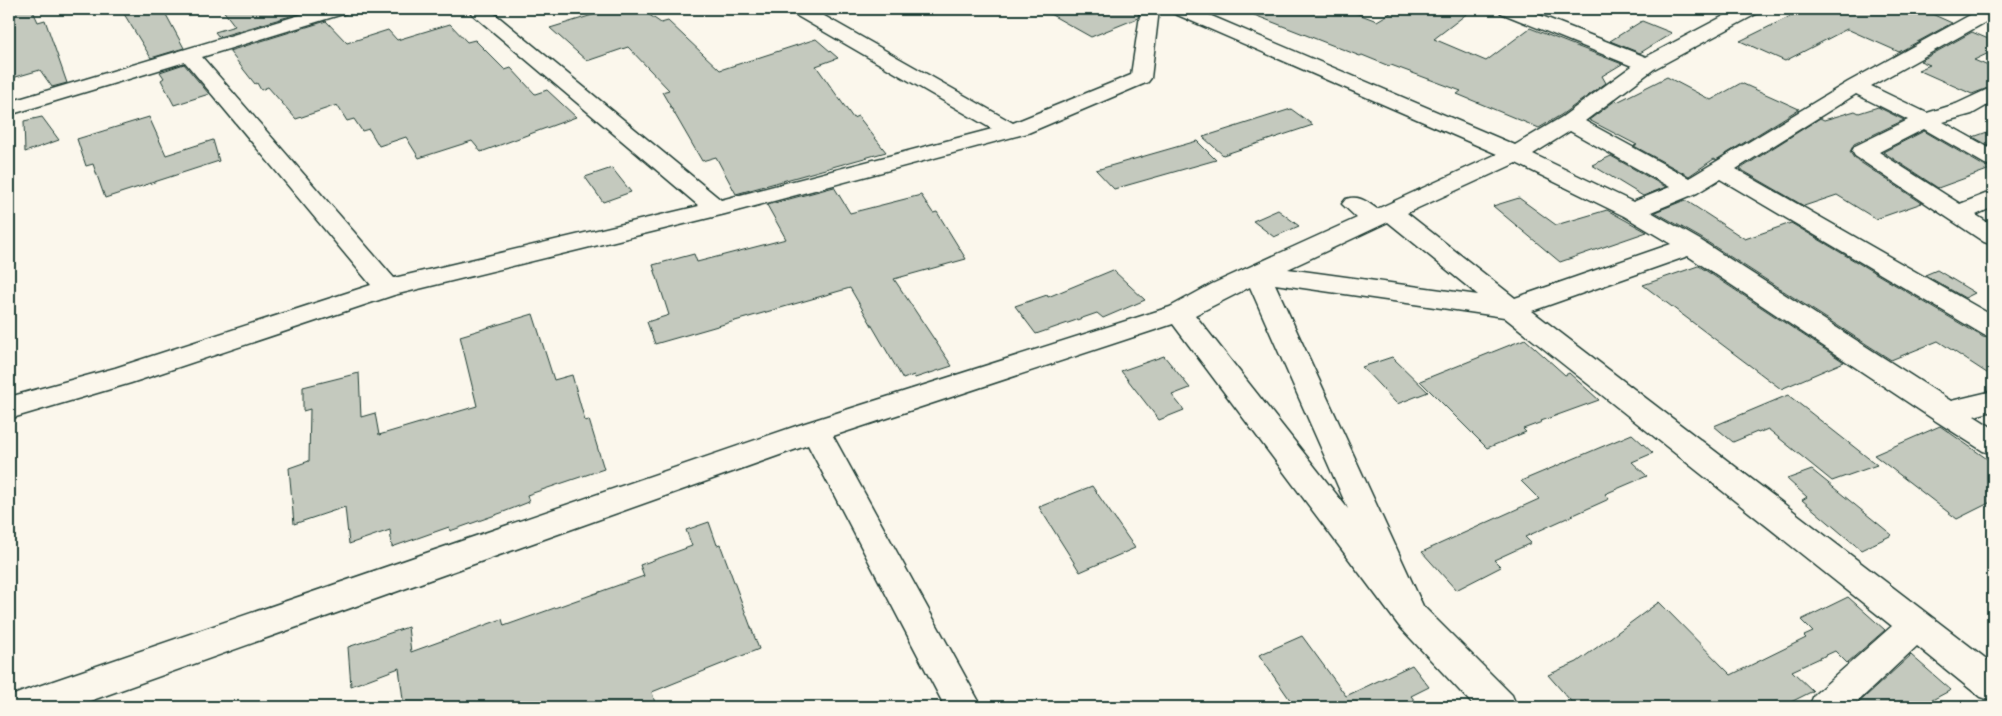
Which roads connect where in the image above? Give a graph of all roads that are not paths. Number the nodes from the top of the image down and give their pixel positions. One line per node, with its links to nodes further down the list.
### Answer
1 (339, 9): 9 (street)
2 (478, 9): 22 (street)
3 (799, 9): 16 (street)
4 (1150, 9): 16 (street)
5 (1180, 9): 17 (street)
6 (1508, 9): 10 (street)
7 (1751, 9): 10 (street)
8 (1993, 10): 11 (street)
9 (188, 54): 13 (street); 29 (street)
10 (1647, 66): 15 (street)
11 (1855, 86): 14 (street); 19 (street)
12 (1993, 94): 14 (street)
13 (9, 109)
14 (1925, 120): 18 (street); 25 (street)
15 (1570, 122): 17 (street); 20 (street)
16 (1010, 130): 22 (street)
17 (1516, 154): 23 (street); 24 (street)
18 (1993, 159)
19 (1719, 169): 20 (street); 32 (street)
20 (1689, 188): 23 (street)
21 (1993, 198): 25 (street)
22 (717, 209): 29 (street)
23 (1632, 211): 27 (street)
24 (1374, 212): 28 (street); 30 (street)
25 (1958, 214): 26 (street)
26 (1993, 237)
27 (1691, 246): 30 (street); 35 (street)
28 (1257, 273): 30 (street); 31 (street); 38 (street)
29 (388, 288): 34 (street)
30 (1511, 309): 39 (street)
31 (1179, 313): 36 (street); 38 (street)
32 (1993, 328)
33 (1993, 401): 35 (street)
34 (9, 408)
35 (1946, 412): 37 (street)
36 (815, 431): 41 (street); 42 (street)
37 (1993, 443)
38 (1411, 616): 43 (street)
39 (1918, 625): 40 (street); 44 (street)
40 (1993, 685)
41 (27, 707)
42 (964, 707)
43 (1499, 707)
44 (1827, 707)

